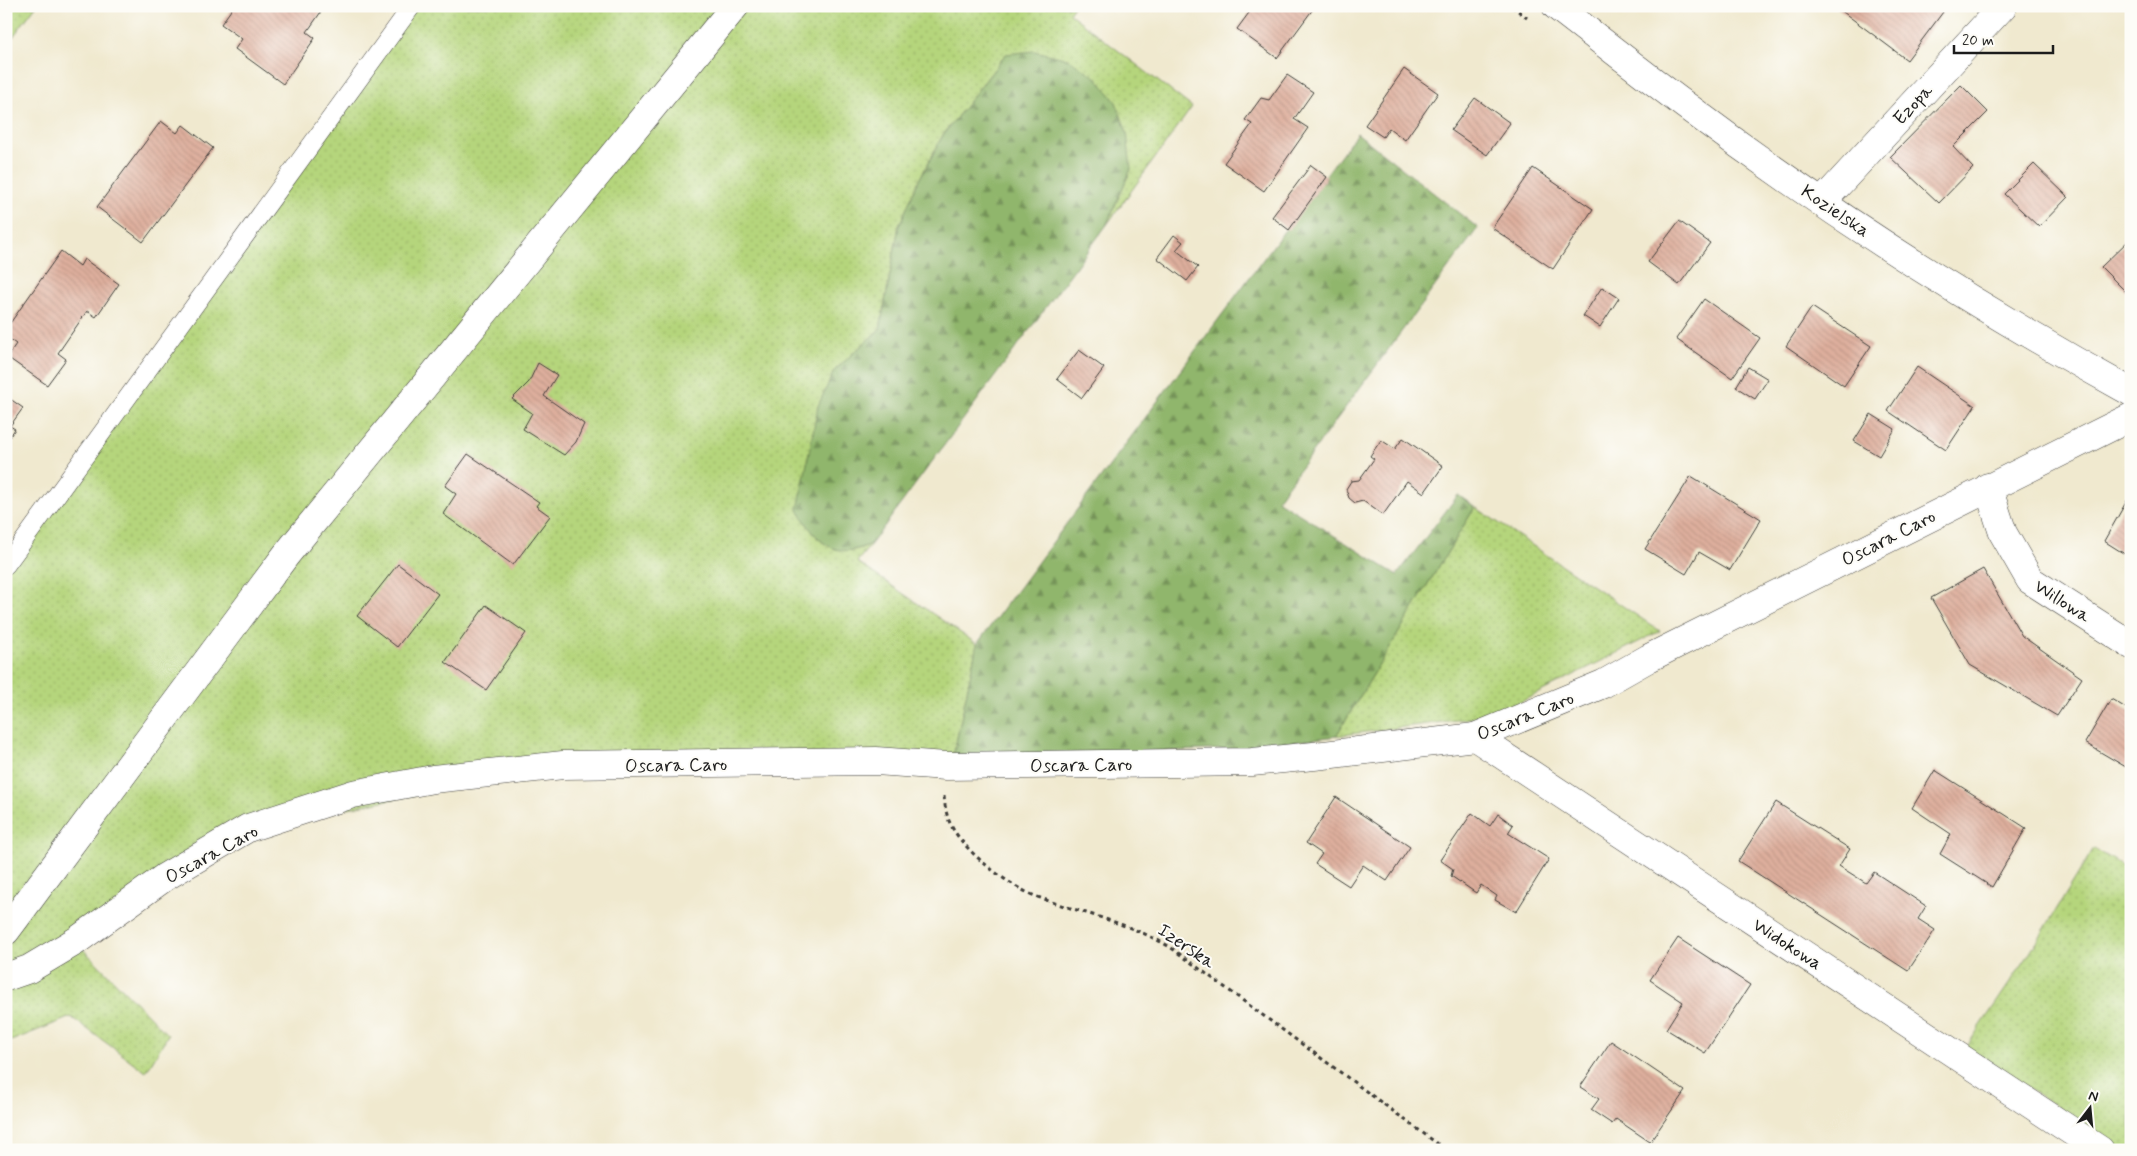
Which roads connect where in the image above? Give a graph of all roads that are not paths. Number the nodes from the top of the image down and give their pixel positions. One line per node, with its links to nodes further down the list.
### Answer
1 (412, 6): 9 (lane)
2 (735, 6): 12 (street)
3 (1556, 6): 5 (street, Kozielska)
4 (2003, 6): 5 (street, Ezopa)
5 (1822, 202): 6 (street, Kozielska)
6 (2131, 392)
7 (2131, 416): 8 (street, Oscara Caro)
8 (1988, 487): 10 (street, Willowa); 11 (street, Oscara Caro)
9 (6, 565)
10 (2131, 645)
11 (1476, 737): 13 (street, Oscara Caro); 14 (street, Widokowa)
12 (6, 931)
13 (6, 977)
14 (2100, 1150)

